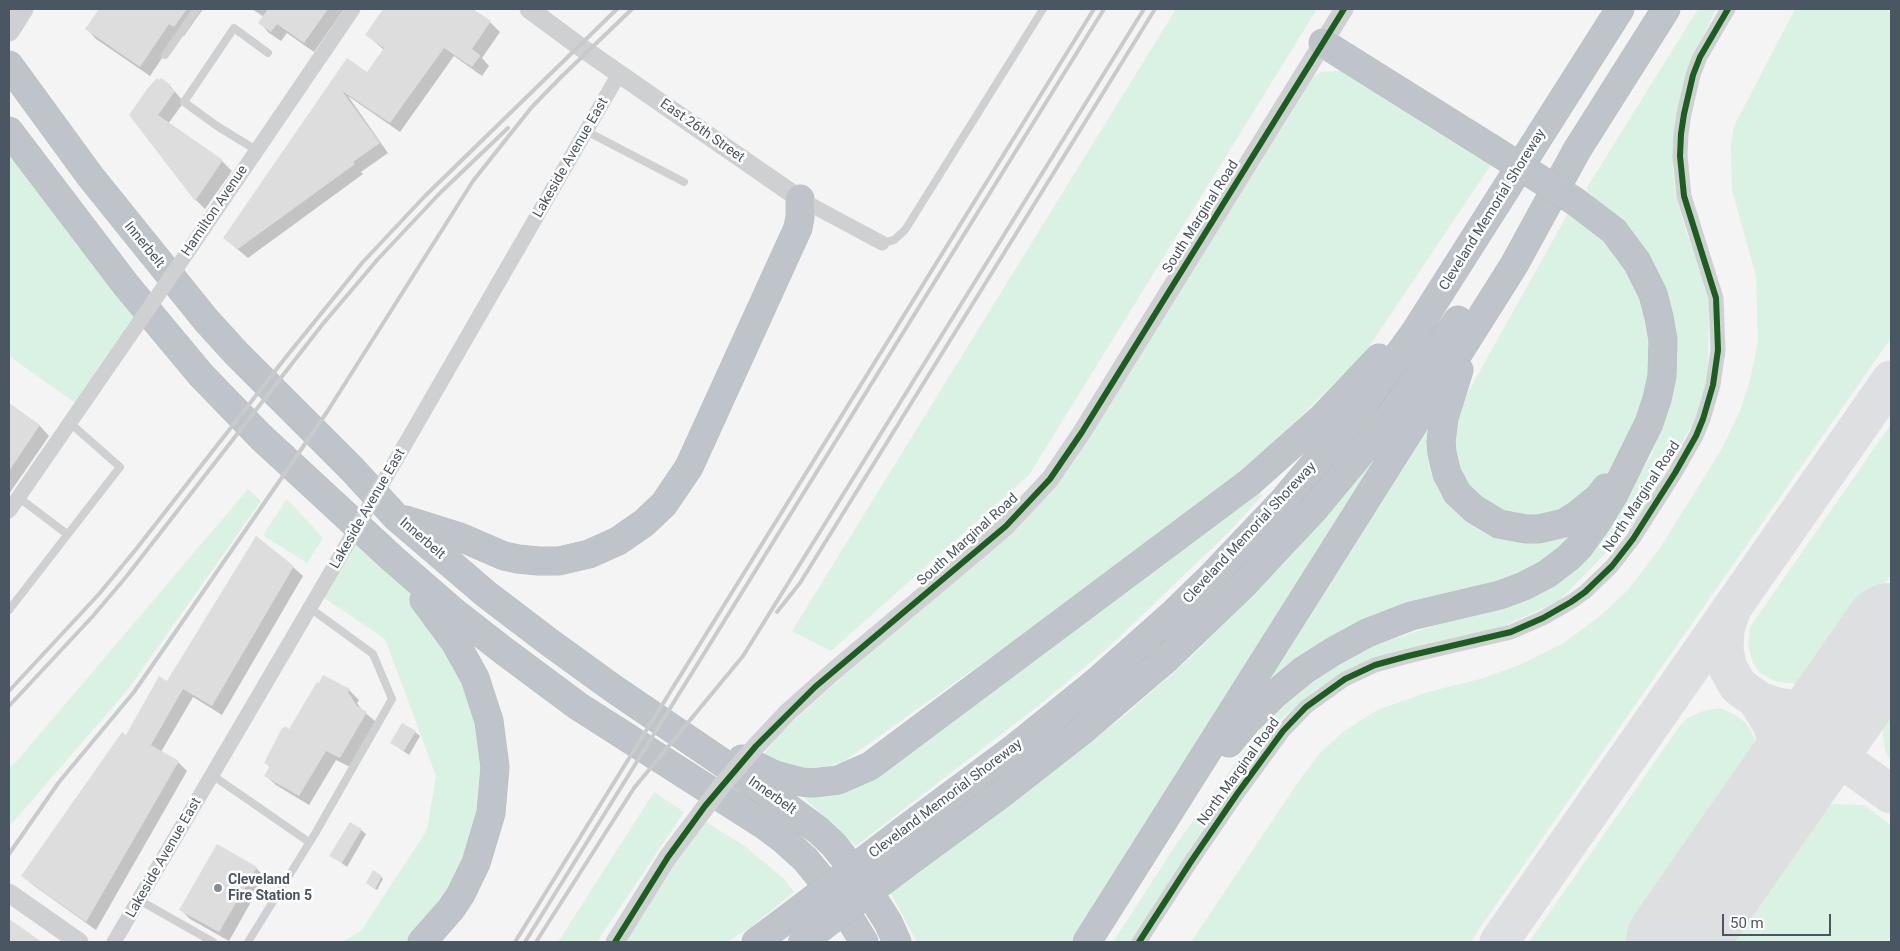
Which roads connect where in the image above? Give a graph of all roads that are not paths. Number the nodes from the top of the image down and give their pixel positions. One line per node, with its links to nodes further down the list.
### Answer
1 (24, 9): 11 (main road)
2 (197, 9): 14 (lane)
3 (353, 9): 20 (street, Hamilton Avenue)
4 (1043, 9): 24 (lane)
5 (1344, 9): 12 (street, South Marginal Road)
6 (1605, 9): 16 (highway)
7 (1620, 9): 16 (highway, Cleveland Memorial Shoreway)
8 (1666, 9): 21 (highway)
9 (1728, 9): 53 (street, North Marginal Road)
10 (540, 12): 17 (street, East 26th Street)
11 (9, 31)
12 (1323, 43): 28 (highway, bridge); 48 (street, South Marginal Road, bridge)
13 (268, 53): 20 (lane)
14 (165, 55)
15 (9, 65): 31 (highway, Innerbelt)
16 (1580, 73): 25 (highway, Cleveland Memorial Shoreway)
17 (619, 74): 19 (street, Lakeside Avenue East); 23 (street, East 26th Street)
18 (9, 131): 33 (highway, Innerbelt)
19 (586, 131): 22 (lane); 34 (street, Lakeside Avenue East, bridge)
20 (256, 150): 27 (street, Hamilton Avenue, bridge)
21 (1577, 150): 26 (highway); 49 (highway, bridge)
22 (684, 182)
23 (800, 199): 24 (street, East 26th Street); 31 (highway)
24 (882, 243)
25 (1442, 290): 36 (highway); 42 (highway, Cleveland Memorial Shoreway, bridge)
26 (1471, 333): 28 (highway); 38 (highway)
27 (70, 423): 29 (street, Hamilton Avenue); 32 (lane)
28 (1637, 447): 38 (highway)
29 (18, 497): 30 (street, Hamilton Avenue); 32 (lane)
30 (9, 511)
31 (396, 517): 36 (highway, Innerbelt)
32 (67, 534): 35 (lane)
33 (393, 559): 47 (highway); 50 (highway, Innerbelt)
34 (310, 608): 37 (street, Lakeside Avenue East); 39 (lane)
35 (9, 610)
36 (651, 714): 51 (highway, Innerbelt)
37 (212, 775): 39 (lane); 41 (street, Lakeside Avenue East)
38 (1160, 827): 52 (highway)
39 (310, 842): 46 (lane)
40 (9, 893): 43 (street)
41 (139, 900): 44 (street, Lakeside Avenue East); 45 (lane)
42 (763, 936)
43 (79, 942)
44 (114, 942)
45 (213, 942)
46 (248, 942)
47 (422, 942)
48 (615, 942)
49 (802, 942)
50 (864, 942)
51 (897, 942)
52 (1087, 942)
53 (1140, 942)

